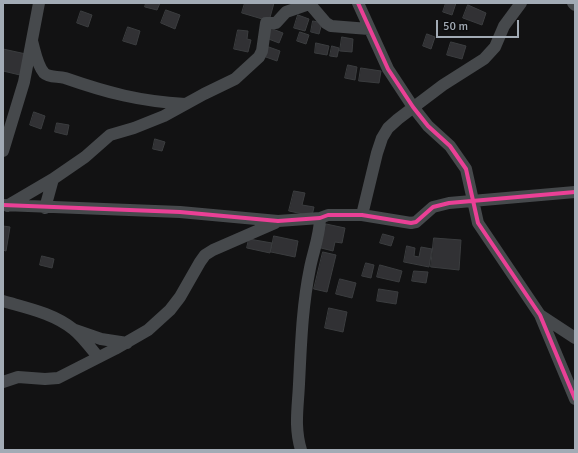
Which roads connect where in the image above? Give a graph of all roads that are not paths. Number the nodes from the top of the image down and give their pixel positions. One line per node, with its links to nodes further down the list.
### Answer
1 (40, 3): 6 (street)
2 (358, 3): 5 (street)
3 (521, 3): 8 (street)
4 (309, 4): 5 (street); 7 (street)
5 (369, 30): 8 (street)
6 (32, 42): 7 (street); 9 (street)
7 (185, 104): 10 (street)
8 (413, 107): 12 (street); 15 (street)
9 (3, 151)
10 (53, 179): 13 (street); 14 (street)
11 (575, 192): 12 (street)
12 (473, 200): 15 (street); 19 (street)
13 (5, 205): 14 (street)
14 (45, 208): 17 (street)
15 (362, 215): 16 (street)
16 (320, 218): 17 (street); 26 (street)
17 (278, 221): 22 (street)
18 (3, 301): 20 (street)
19 (540, 315): 21 (street); 25 (street)
20 (74, 330): 22 (street); 23 (street)
21 (575, 338)
22 (128, 343): 23 (street)
23 (98, 357): 24 (street)
24 (3, 382)
25 (575, 399)
26 (297, 437): 27 (street); 28 (street)
27 (294, 450)
28 (301, 450)

